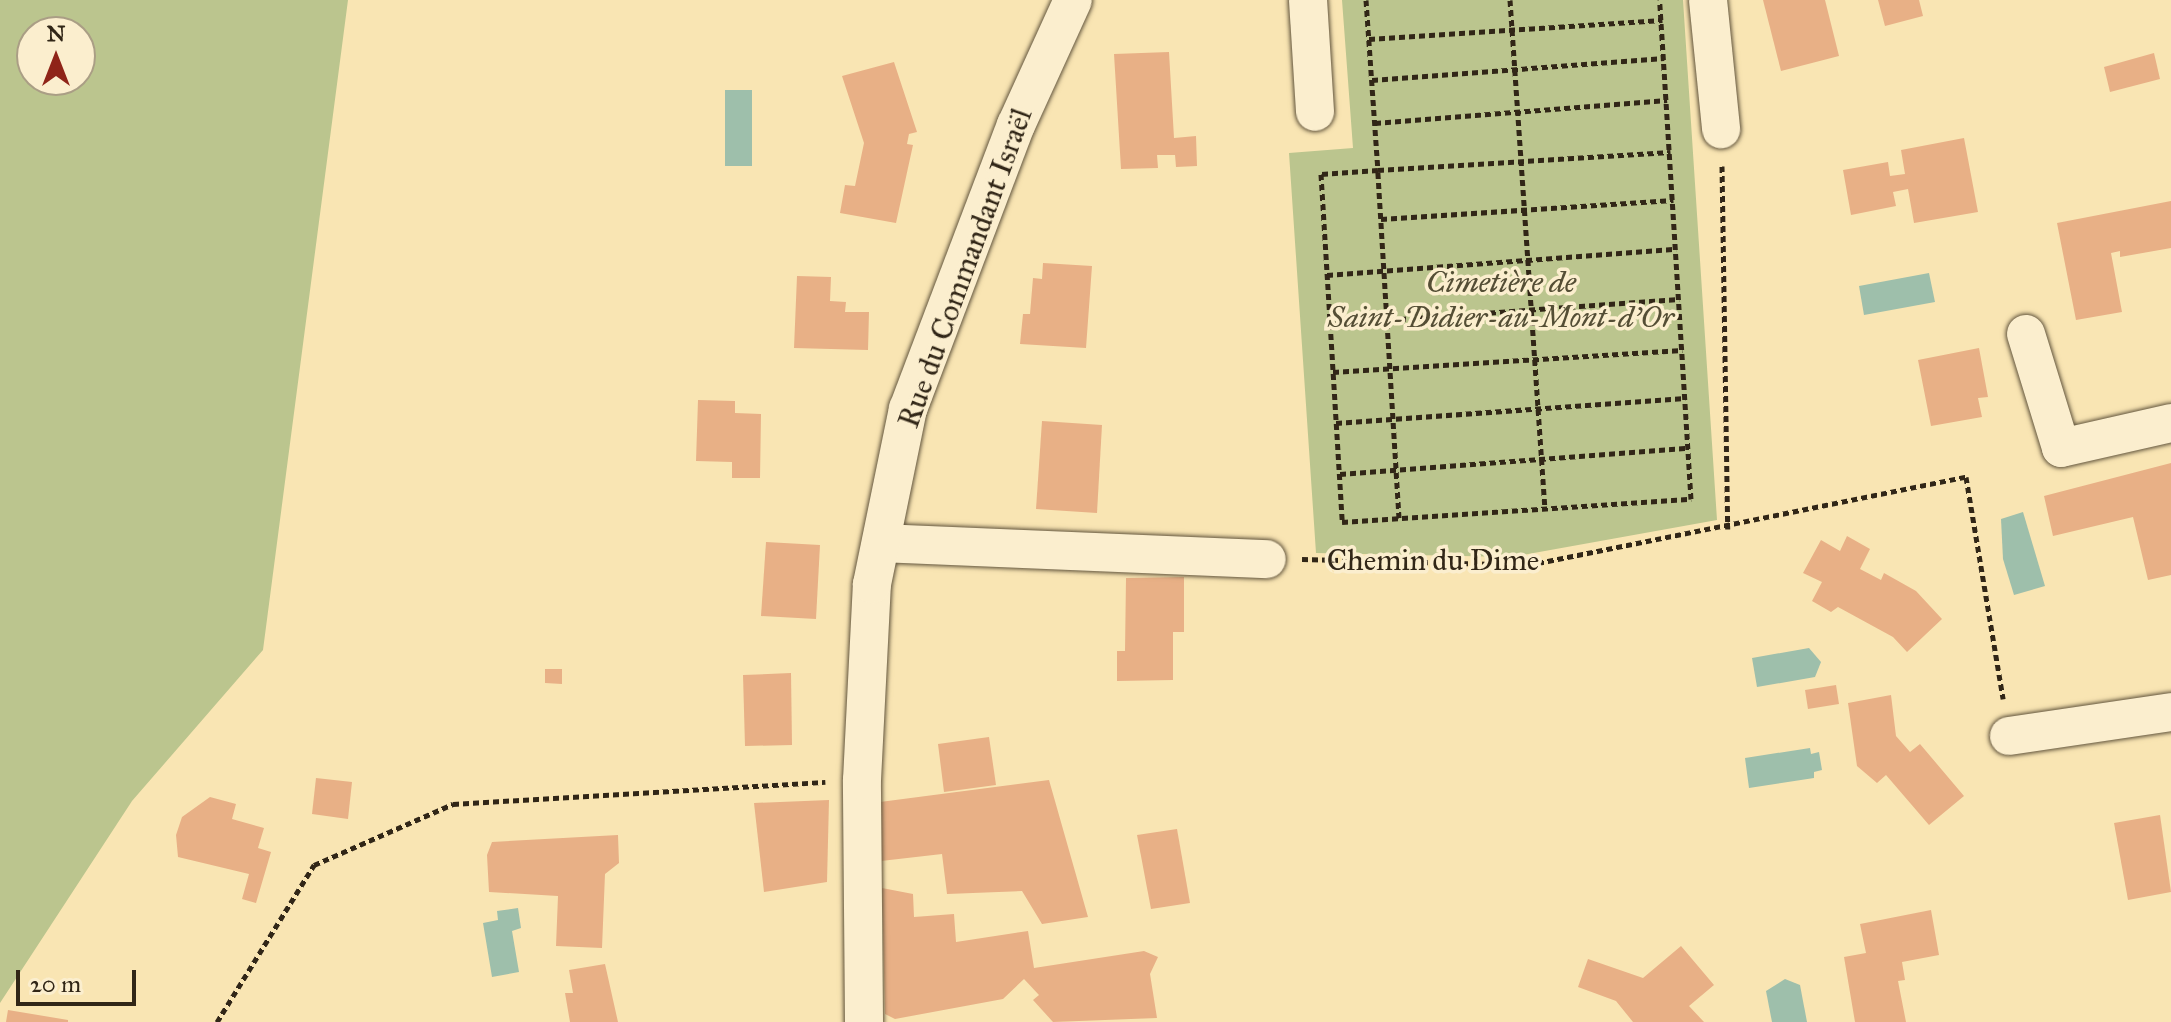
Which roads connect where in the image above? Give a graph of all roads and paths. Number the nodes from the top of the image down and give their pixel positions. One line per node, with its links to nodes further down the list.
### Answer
1 (1073, 0): 49 (street, Rue du Commandant Israël)
2 (1308, 0): 15 (street)
3 (1366, 0): 9 (path)
4 (1510, 0): 8 (path)
5 (1660, 0): 7 (path)
6 (1708, 0): 17 (street)
7 (1662, 20): 8 (path); 10 (path)
8 (1512, 30): 9 (path); 11 (path)
9 (1369, 39): 12 (path)
10 (1664, 58): 11 (path); 13 (path)
11 (1515, 69): 12 (path); 14 (path)
12 (1372, 80): 16 (path)
13 (1667, 100): 14 (path); 18 (path)
14 (1518, 111): 16 (path); 19 (path)
15 (1315, 112)
16 (1375, 123): 20 (path)
17 (1721, 129): 48 (path)
18 (1670, 152): 19 (path); 21 (path)
19 (1522, 161): 20 (path); 22 (path)
20 (1378, 170): 23 (path); 27 (path)
21 (1673, 200): 22 (path); 24 (path)
22 (1525, 210): 23 (path); 25 (path)
23 (1381, 219): 26 (path)
24 (1676, 249): 25 (path); 28 (path)
25 (1528, 260): 26 (path); 29 (path)
26 (1385, 270): 27 (path); 30 (path)
27 (1327, 275): 31 (path)
28 (1679, 299): 29 (path); 33 (path)
29 (1532, 310): 30 (path); 34 (path)
30 (1386, 320): 31 (path); 35 (path)
31 (1330, 324): 36 (path)
32 (2026, 334): 41 (street)
33 (1682, 350): 34 (path); 37 (path)
34 (1535, 359): 35 (path); 38 (path)
35 (1390, 368): 36 (path); 39 (path)
36 (1333, 372): 40 (path)
37 (1685, 398): 38 (path); 42 (path)
38 (1539, 409): 39 (path); 43 (path)
39 (1393, 419): 40 (path); 44 (path)
40 (1336, 423): 45 (path)
41 (2171, 423)
42 (1688, 448): 43 (path); 46 (path)
43 (1542, 459): 44 (path); 46 (path)
44 (1396, 470): 45 (path); 47 (path)
45 (1340, 474): 47 (path)
46 (1545, 509): 47 (path)
47 (1399, 518)
48 (1728, 529): 50 (path, Chemin du Dime); 52 (path, Chemin du Dime)
49 (881, 543): 50 (street); 53 (street, Rue du Commandant Israël)
50 (1267, 559)
51 (2171, 712): 52 (street)
52 (2009, 736)
53 (862, 780): 54 (path); 55 (street, Rue du Commandant Israël)
54 (217, 1022)
55 (864, 1022)

